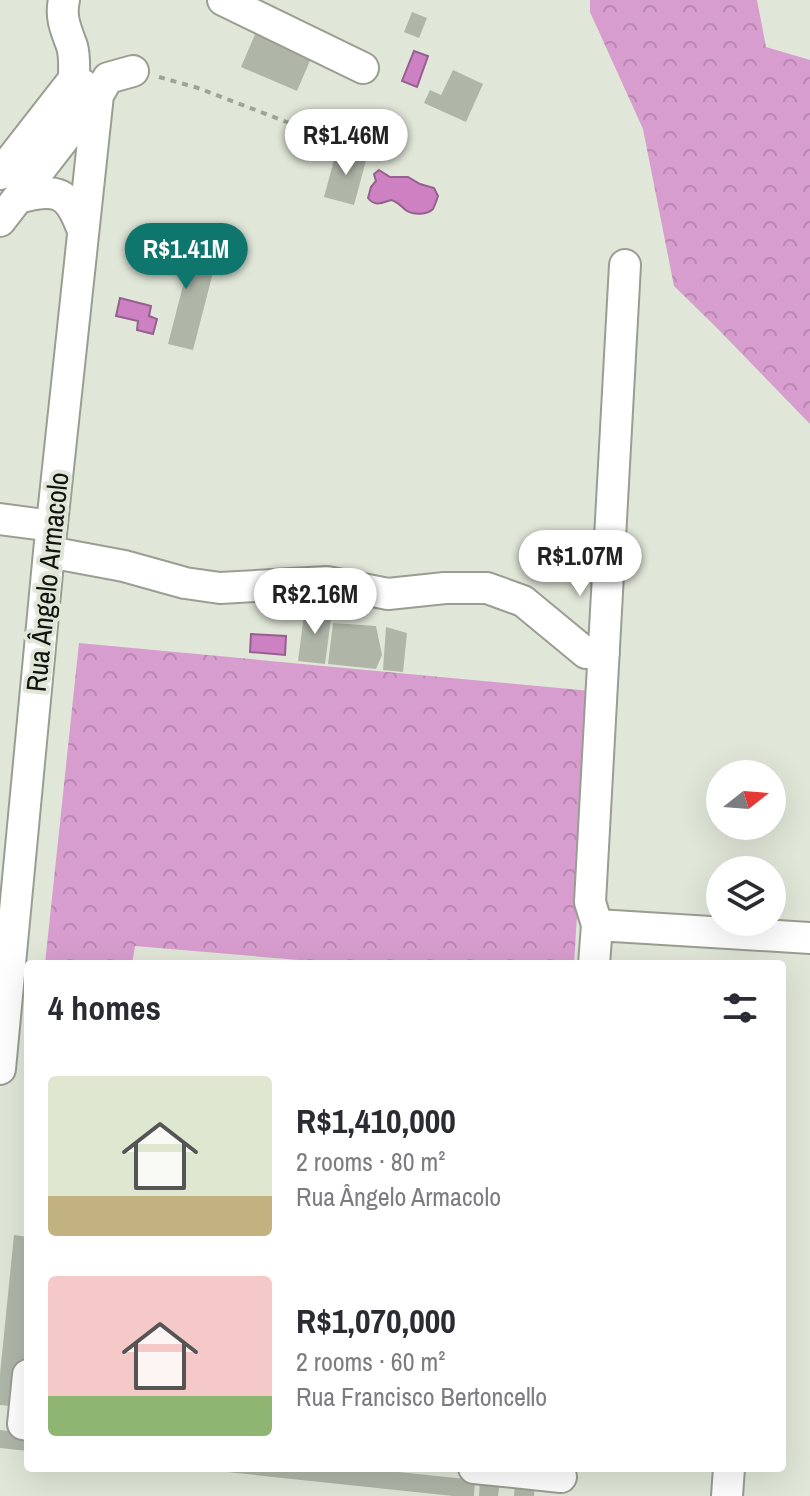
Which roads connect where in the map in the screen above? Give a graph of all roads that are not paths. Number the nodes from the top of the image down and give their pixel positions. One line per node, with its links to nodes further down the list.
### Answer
1 (64, 0): 5 (street, Rua Ângelo Armacolo)
2 (223, 0): 3 (street)
3 (363, 68)
4 (133, 71): 5 (street)
5 (86, 87): 6 (street); 7 (street); 8 (street, Rua Ângelo Armacolo)
6 (0, 174)
7 (9, 210): 8 (street)
8 (83, 231): 11 (street, Rua Ângelo Armacolo)
9 (625, 265): 12 (street)
10 (0, 519): 11 (street)
11 (51, 539): 12 (street); 17 (street, Rua Ângelo Armacolo)
12 (604, 653): 13 (street)
13 (597, 925): 15 (street); 16 (street)
14 (810, 938): 15 (street)
15 (757, 950)
16 (594, 960)
17 (7, 1060)
18 (503, 1472): 20 (street)
19 (729, 1472): 21 (street)
20 (561, 1480)
21 (727, 1496)

